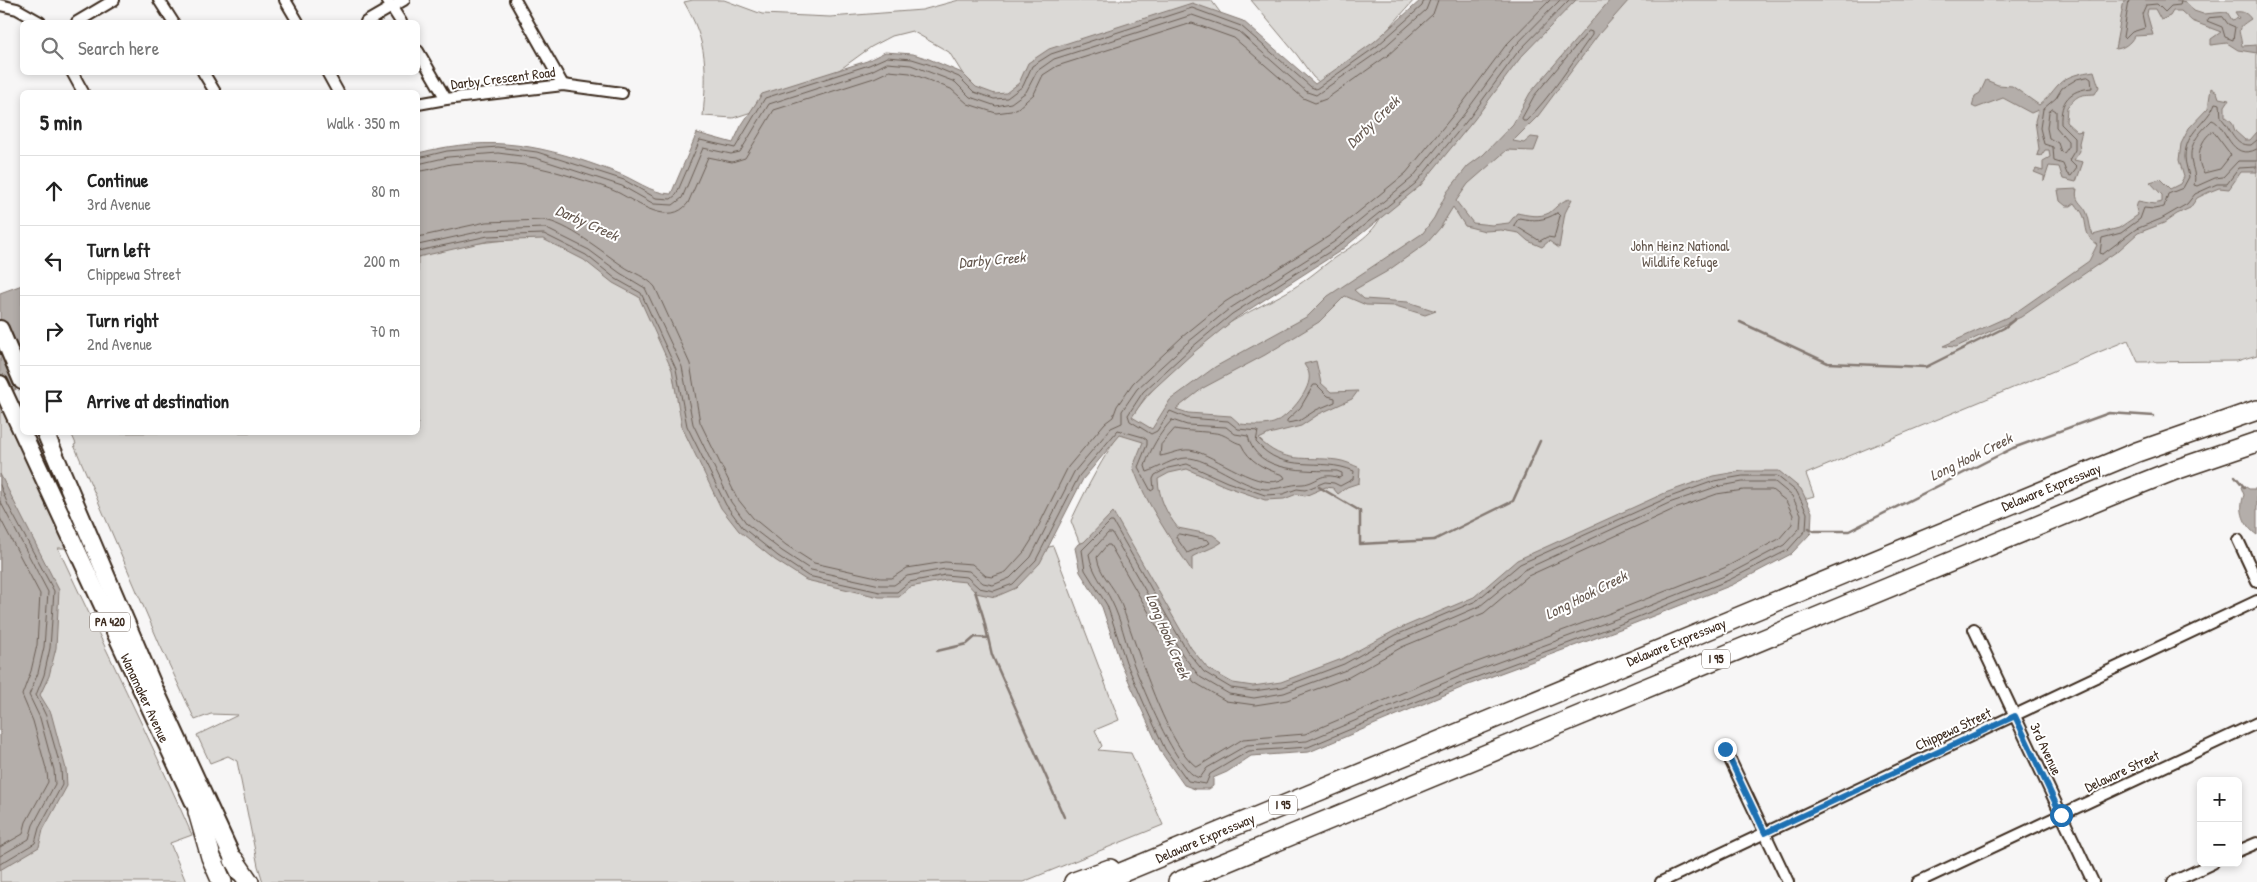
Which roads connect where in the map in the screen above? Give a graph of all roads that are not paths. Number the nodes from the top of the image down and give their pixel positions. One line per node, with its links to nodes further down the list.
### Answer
1 (114, 0): 9 (street)
2 (159, 0): 10 (street)
3 (285, 0): 11 (street)
4 (404, 0): 6 (street)
5 (514, 0): 18 (street)
6 (390, 4): 12 (street); 13 (street)
7 (0, 5): 8 (street)
8 (36, 20)
9 (81, 20)
10 (172, 20)
11 (297, 20)
12 (369, 20)
13 (400, 20)
14 (420, 54): 23 (street)
15 (74, 75): 19 (street)
16 (205, 75): 20 (street)
17 (329, 75): 21 (street)
18 (563, 85): 22 (street, Darby Crescent Road); 23 (street, Darby Crescent Road)
19 (82, 90)
20 (214, 90)
21 (337, 90)
22 (622, 93)
23 (446, 99): 24 (street, Darby Crescent Road)
24 (420, 104)
25 (0, 329): 26 (main road)
26 (20, 375)
27 (0, 384): 29 (main road, Wanamaker Avenue / PA 420)
28 (2257, 410): 43 (highway, Delaware Expressway / I 95)
29 (20, 428)
30 (23, 435): 40 (main road, Wanamaker Avenue / PA 420)
31 (46, 435): 46 (main road, Wanamaker Avenue / PA 420)
32 (2257, 442): 54 (highway, I 95)
33 (2238, 540): 34 (street)
34 (2257, 581)
35 (2257, 601): 37 (street, Chippewa Street)
36 (1974, 629): 37 (street, 3rd Avenue)
37 (2015, 716): 41 (street, 3rd Avenue); 42 (street, Chippewa Street)
38 (2257, 723): 41 (street, Delaware Street)
39 (1725, 749): 42 (street)
40 (198, 812): 48 (highway); 49 (main road, Wanamaker Avenue / PA 420)
41 (2061, 815): 57 (street, Delaware Street); 58 (street, 3rd Avenue)
42 (1765, 833): 55 (street, Chippewa Street); 56 (street)
43 (1213, 834): 52 (highway); 53 (highway, Delaware Expressway / I 95)
44 (2257, 843): 45 (street)
45 (2242, 850)
46 (234, 860): 50 (main road, Wanamaker Avenue / PA 420); 51 (highway)
47 (2205, 867): 59 (street)
48 (222, 882)
49 (231, 882)
50 (244, 882)
51 (249, 882)
52 (1074, 882)
53 (1099, 882)
54 (1178, 882)
55 (1661, 882)
56 (1788, 882)
57 (1918, 882)
58 (2093, 882)
59 (2173, 882)

